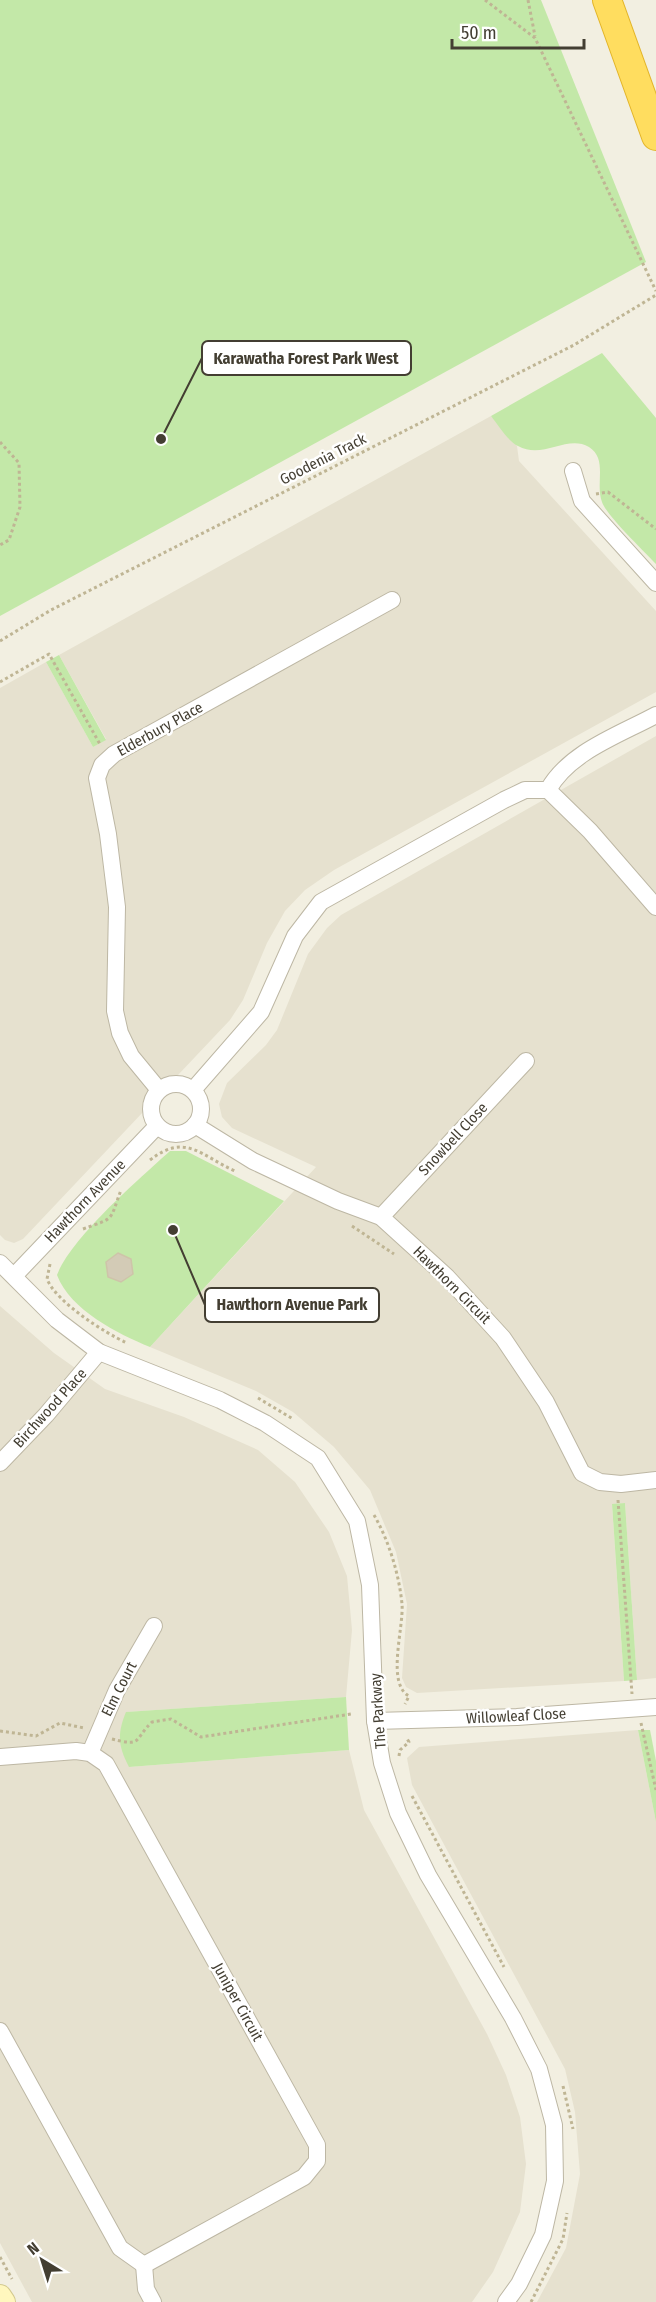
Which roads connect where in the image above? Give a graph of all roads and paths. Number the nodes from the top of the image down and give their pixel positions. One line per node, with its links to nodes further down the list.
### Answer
1 (485, 0): 4 (path, Goodenia Track)
2 (528, 0): 4 (path)
3 (607, 0): 5 (highway)
4 (535, 38): 6 (path, Goodenia Track)
5 (656, 136)
6 (656, 293): 14 (path, Goodenia Track)
7 (0, 442): 11 (path)
8 (573, 471): 9 (street)
9 (582, 501): 10 (path); 12 (street)
10 (656, 529)
11 (0, 545)
12 (656, 583)
13 (392, 600): 17 (street, Elderbury Place)
14 (0, 641)
15 (0, 682): 17 (path)
16 (656, 715): 18 (street)
17 (108, 758): 21 (street, Elderbury Place)
18 (548, 790): 19 (street); 22 (street)
19 (656, 907)
20 (526, 1061): 28 (street, Snowbell Close)
21 (159, 1090): 22 (street); 24 (street)
22 (193, 1090): 23 (street)
23 (195, 1125): 24 (street); 28 (street, Hawthorn Circuit)
24 (157, 1126): 34 (street, Hawthorn Avenue)
25 (148, 1161): 26 (path)
26 (244, 1175)
27 (127, 1183): 30 (path)
28 (381, 1217): 40 (street, Hawthorn Circuit)
29 (345, 1222): 32 (path)
30 (79, 1233)
31 (57, 1257): 35 (path)
32 (400, 1258)
33 (0, 1263): 34 (street, The Parkway)
34 (14, 1275): 36 (street, The Parkway)
35 (129, 1344)
36 (99, 1352): 39 (street, Birchwood Place); 48 (street, The Parkway)
37 (256, 1398): 38 (path)
38 (300, 1425)
39 (0, 1463)
40 (656, 1480)
41 (608, 1498): 45 (path)
42 (370, 1509): 47 (path)
43 (154, 1626): 50 (street, Elm Court)
44 (656, 1707): 45 (street, Willowleaf Close)
45 (636, 1708): 47 (street, Willowleaf Close); 55 (path)
46 (351, 1714): 50 (path)
47 (405, 1719): 48 (street, Willowleaf Close); 53 (path)
48 (375, 1721): 65 (street, The Parkway)
49 (0, 1731): 50 (path)
50 (97, 1735): 51 (street, Elm Court)
51 (90, 1754): 52 (street); 61 (street, Juniper Circuit)
52 (0, 1757)
53 (398, 1760)
54 (410, 1790): 56 (path)
55 (656, 1790)
56 (509, 1975)
57 (0, 2031): 61 (street)
58 (563, 2086): 59 (path)
59 (573, 2132)
60 (568, 2208): 66 (path)
61 (144, 2265): 64 (street)
62 (0, 2296): 63 (main road)
63 (4, 2302)
64 (153, 2302)
65 (506, 2302)
66 (531, 2302)

